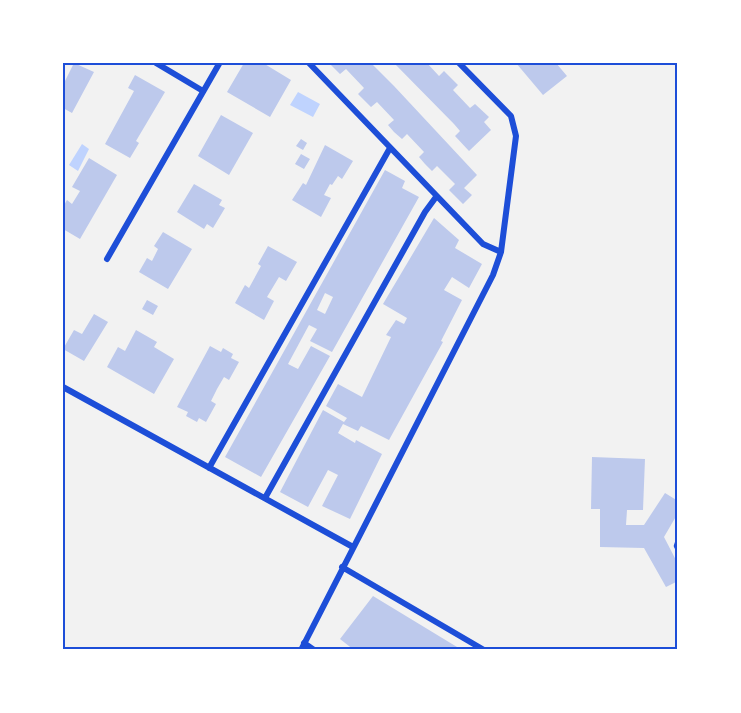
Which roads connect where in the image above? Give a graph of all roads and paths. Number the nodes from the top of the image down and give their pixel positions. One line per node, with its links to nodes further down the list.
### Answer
1 (156, 63): 5 (street)
2 (309, 63): 6 (street)
3 (459, 63): 8 (street)
4 (219, 64): 5 (street)
5 (203, 91): 9 (street)
6 (390, 147): 7 (street); 11 (street)
7 (436, 197): 8 (street); 12 (street)
8 (501, 252): 14 (street)
9 (107, 259)
10 (63, 387): 11 (street)
11 (209, 468): 12 (street)
12 (264, 498): 14 (street)
13 (678, 540): 15 (lane)
14 (353, 547): 16 (street)
15 (678, 550)
16 (342, 567): 17 (street); 20 (street)
17 (304, 643): 18 (street); 19 (street)
18 (301, 650)
19 (314, 650)
20 (484, 650)

